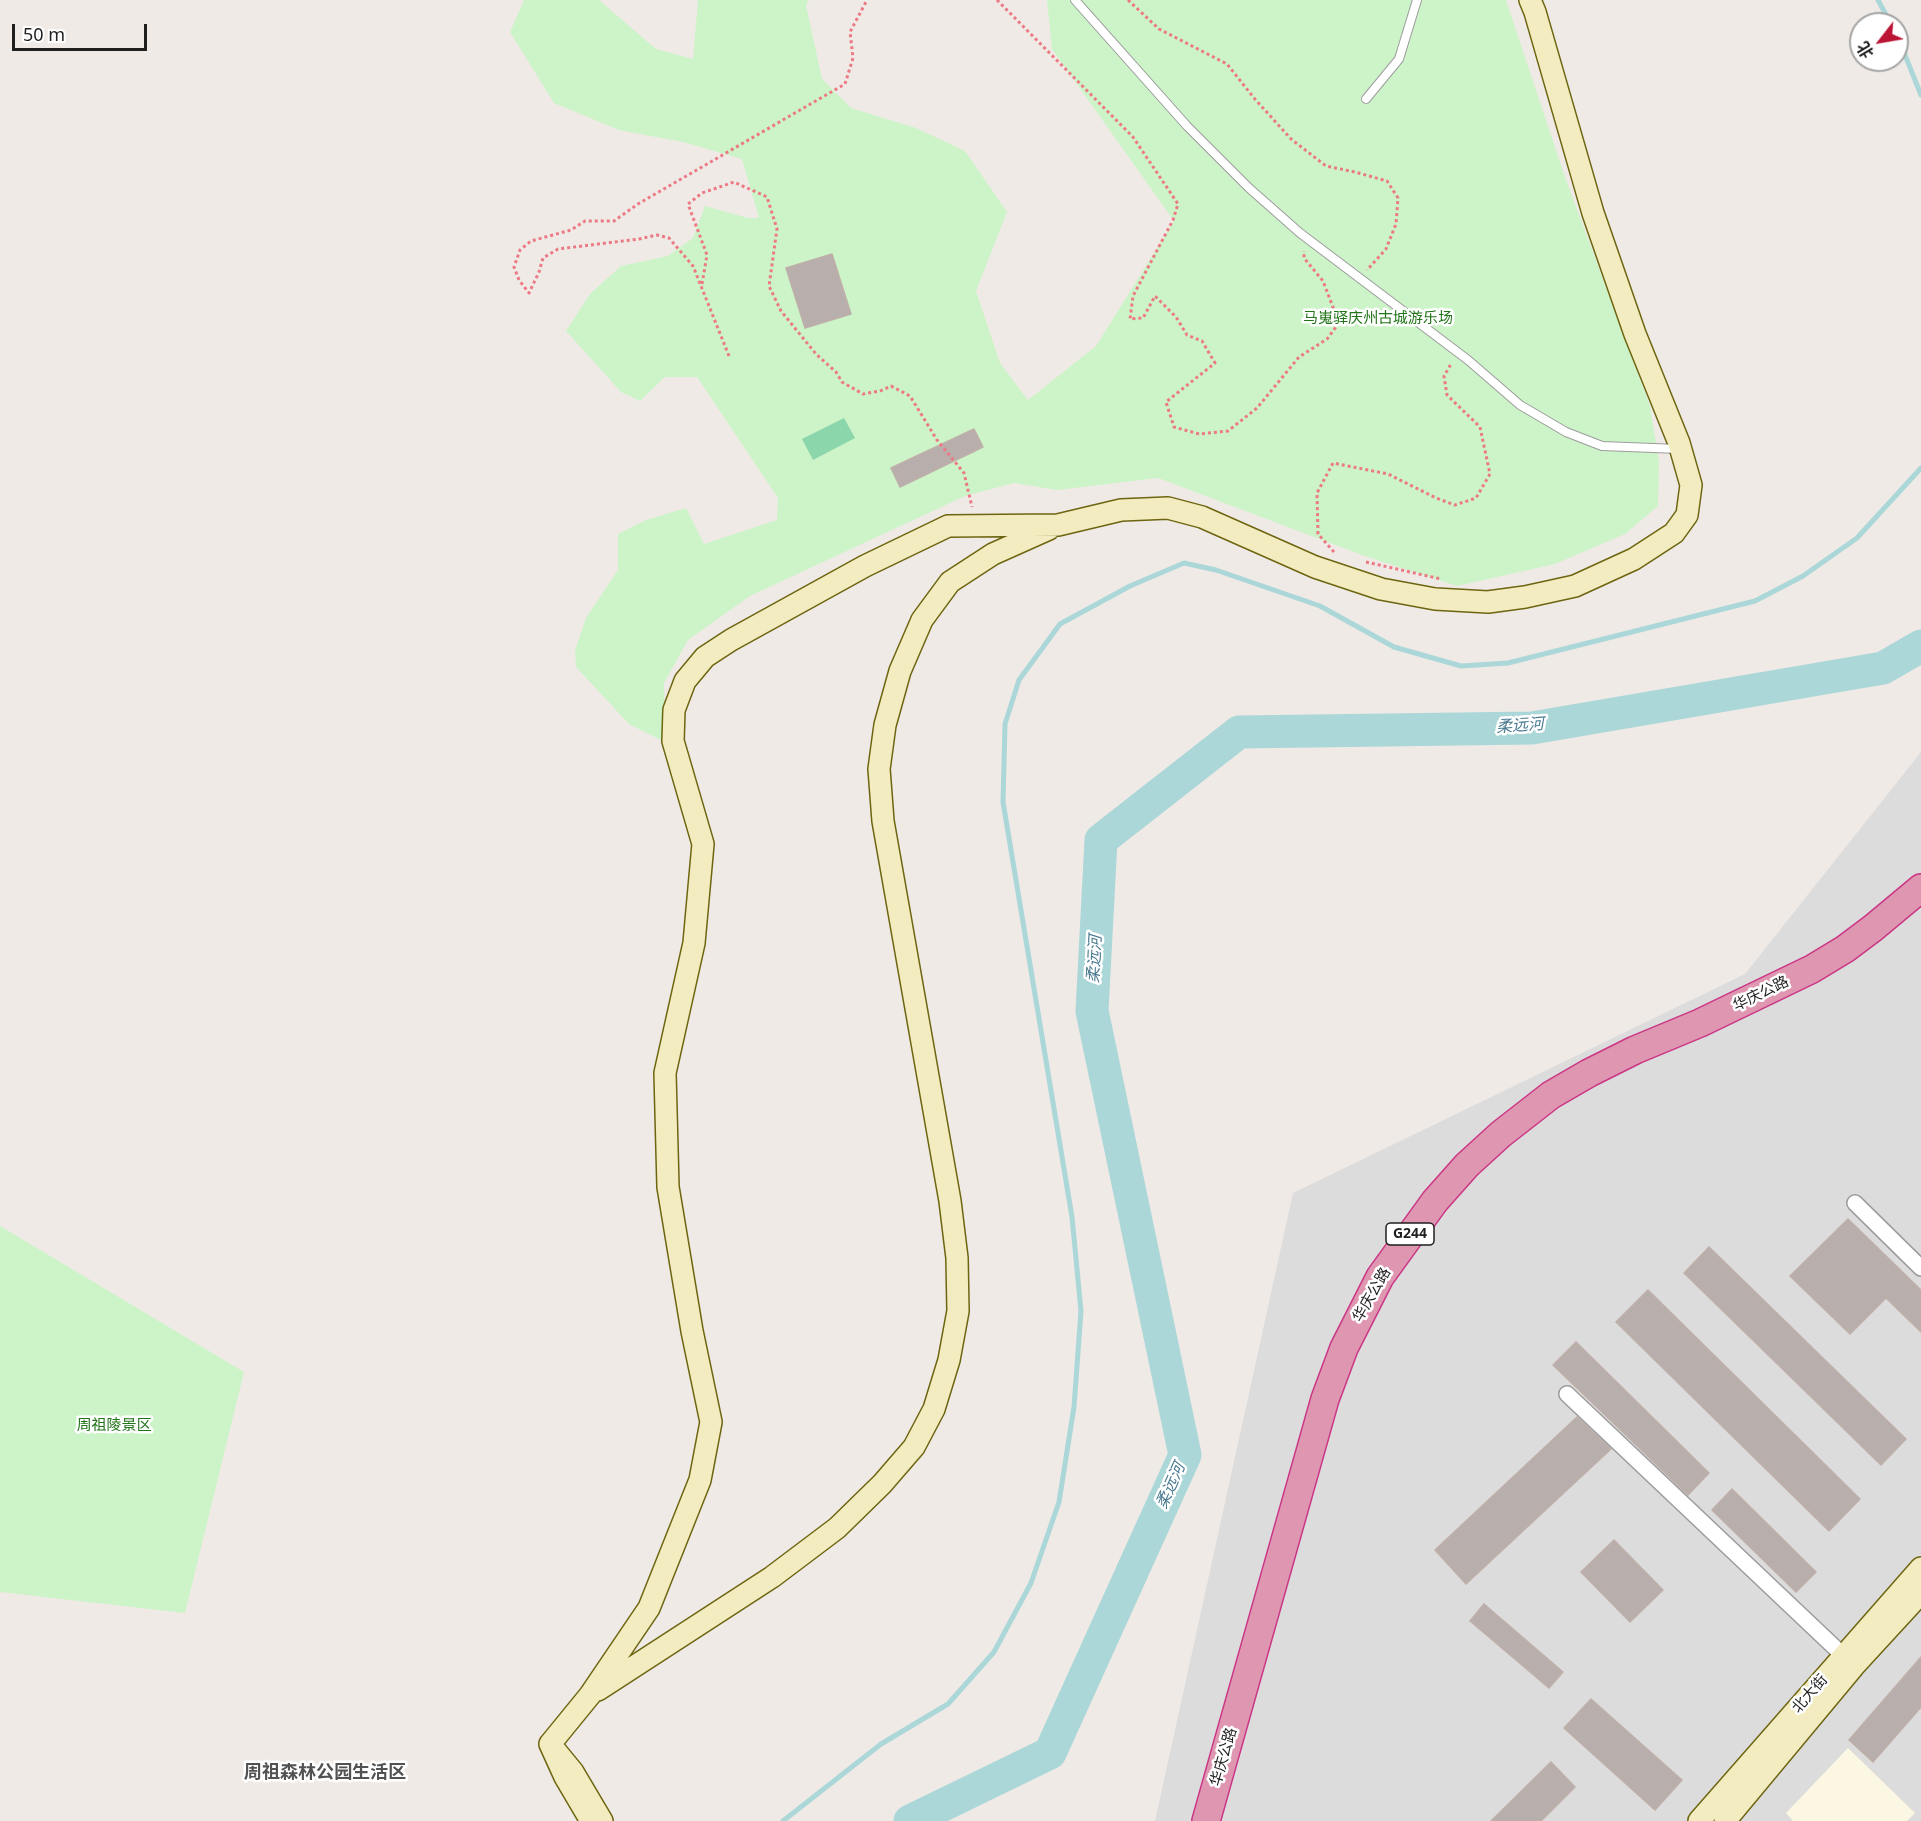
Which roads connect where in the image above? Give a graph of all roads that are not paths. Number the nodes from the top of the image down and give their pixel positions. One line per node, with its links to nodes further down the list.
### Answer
1 (1075, 0): 5 (lane)
2 (1417, 0): 4 (lane)
3 (1530, 0): 5 (street)
4 (1366, 99)
5 (1681, 449): 6 (street)
6 (1058, 525): 15 (street); 15 (street)
7 (1921, 888): 19 (highway, 华庆公路 / G244)
8 (1921, 901): 20 (highway, 华庆公路 / G244)
9 (1855, 1203): 10 (street)
10 (1921, 1268)
11 (1567, 1394): 14 (street)
12 (1921, 1568): 14 (street, 北大街)
13 (1921, 1593): 14 (street, 北大街)
14 (1849, 1661): 21 (street, 北大街); 22 (street, 北大街)
15 (590, 1695): 16 (street)
16 (569, 1774): 17 (street); 18 (street)
17 (591, 1821)
18 (602, 1821)
19 (1206, 1821)
20 (1216, 1821)
21 (1699, 1821)
22 (1725, 1821)

